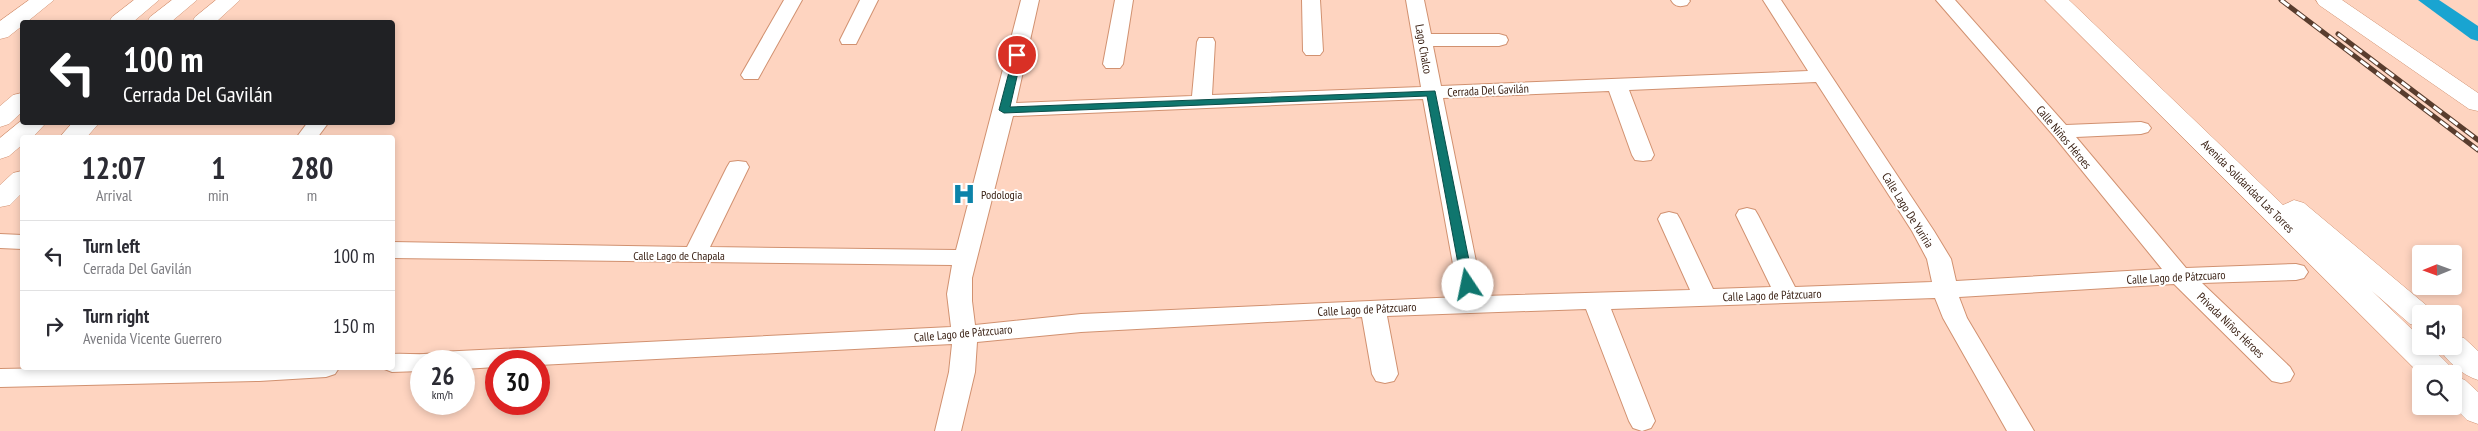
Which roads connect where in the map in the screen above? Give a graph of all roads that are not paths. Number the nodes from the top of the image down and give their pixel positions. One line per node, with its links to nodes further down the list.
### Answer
1 (43, 0): 18 (main road)
2 (148, 0): 15 (main road)
3 (186, 0): 16 (main road)
4 (228, 0): 17 (main road)
5 (793, 0): 26 (street)
6 (869, 0): 19 (street)
7 (1030, 0): 34 (street)
8 (1124, 0): 24 (street)
9 (1311, 0): 23 (street)
10 (1415, 0): 20 (street, Lago Chalco)
11 (1772, 0): 27 (street, Calle Lago De Yuriria)
12 (1945, 0): 40 (street, Calle Niños Héroes)
13 (2056, 0): 41 (main road, Avenida Solidaridad Las Torres)
14 (2327, 0): 25 (main road)
15 (123, 20)
16 (161, 20)
17 (205, 20)
18 (0, 32)
19 (849, 40)
20 (1423, 40): 21 (street); 29 (street, Lago Chalco)
21 (1499, 40)
22 (1206, 42): 31 (street)
23 (1313, 51)
24 (1113, 64)
25 (2431, 70): 32 (main road); 33 (main road)
26 (751, 75)
27 (1823, 76): 28 (street, Cerrada Del Gavilán); 58 (street, Calle Lago De Yuriria)
28 (1616, 83): 29 (street, Cerrada Del Gavilán); 45 (street)
29 (1432, 93): 31 (street, Cerrada Del Gavilán); 62 (street, Lago Chalco)
30 (20, 102): 35 (main road)
31 (1202, 102): 34 (street, Cerrada Del Gavilán)
32 (2478, 104)
33 (2478, 109)
34 (1004, 110): 55 (street)
35 (0, 118)
36 (31, 125): 44 (main road)
37 (85, 125): 42 (main road)
38 (317, 125): 43 (street)
39 (2141, 128): 40 (street)
40 (2060, 131): 57 (street, Calle Niños Héroes)
41 (2193, 132): 64 (main road); 70 (main road, Avenida Solidaridad Las Torres)
42 (74, 135)
43 (308, 135)
44 (0, 151)
45 (1643, 155)
46 (738, 167): 54 (street)
47 (20, 182): 48 (main road)
48 (0, 199)
49 (1747, 215): 59 (street)
50 (1669, 219): 60 (street)
51 (0, 241): 52 (street)
52 (20, 242)
53 (395, 250): 54 (street, Calle Lago de Chapala)
54 (695, 254): 55 (street, Calle Lago de Chapala)
55 (965, 258): 65 (street)
56 (2296, 272): 57 (street, Calle Lago de Pátzcuaro)
57 (2180, 276): 58 (street, Calle Lago de Pátzcuaro); 74 (street, Privada Niños Héroes)
58 (1944, 290): 59 (street, Calle Lago de Pátzcuaro); 80 (street, Calle Lago De Yuriria)
59 (1787, 295): 60 (street, Calle Lago de Pátzcuaro)
60 (1705, 297): 61 (street, Calle Lago de Pátzcuaro)
61 (1595, 300): 62 (street, Calle Lago de Pátzcuaro); 78 (street)
62 (1472, 304): 63 (street, Calle Lago de Pátzcuaro)
63 (1373, 308): 65 (street, Calle Lago de Pátzcuaro); 73 (street)
64 (2412, 309)
65 (964, 335): 67 (street, Calle Lago de Pátzcuaro); 79 (street)
66 (2462, 354): 71 (main road)
67 (475, 359)
68 (410, 362): 69 (street)
69 (395, 363)
70 (2430, 365)
71 (2478, 369)
72 (292, 370): 75 (street)
73 (1385, 374)
74 (2280, 374)
75 (0, 378)
76 (2462, 396): 77 (main road)
77 (2478, 412)
78 (1642, 421)
79 (948, 431)
80 (2021, 431)

